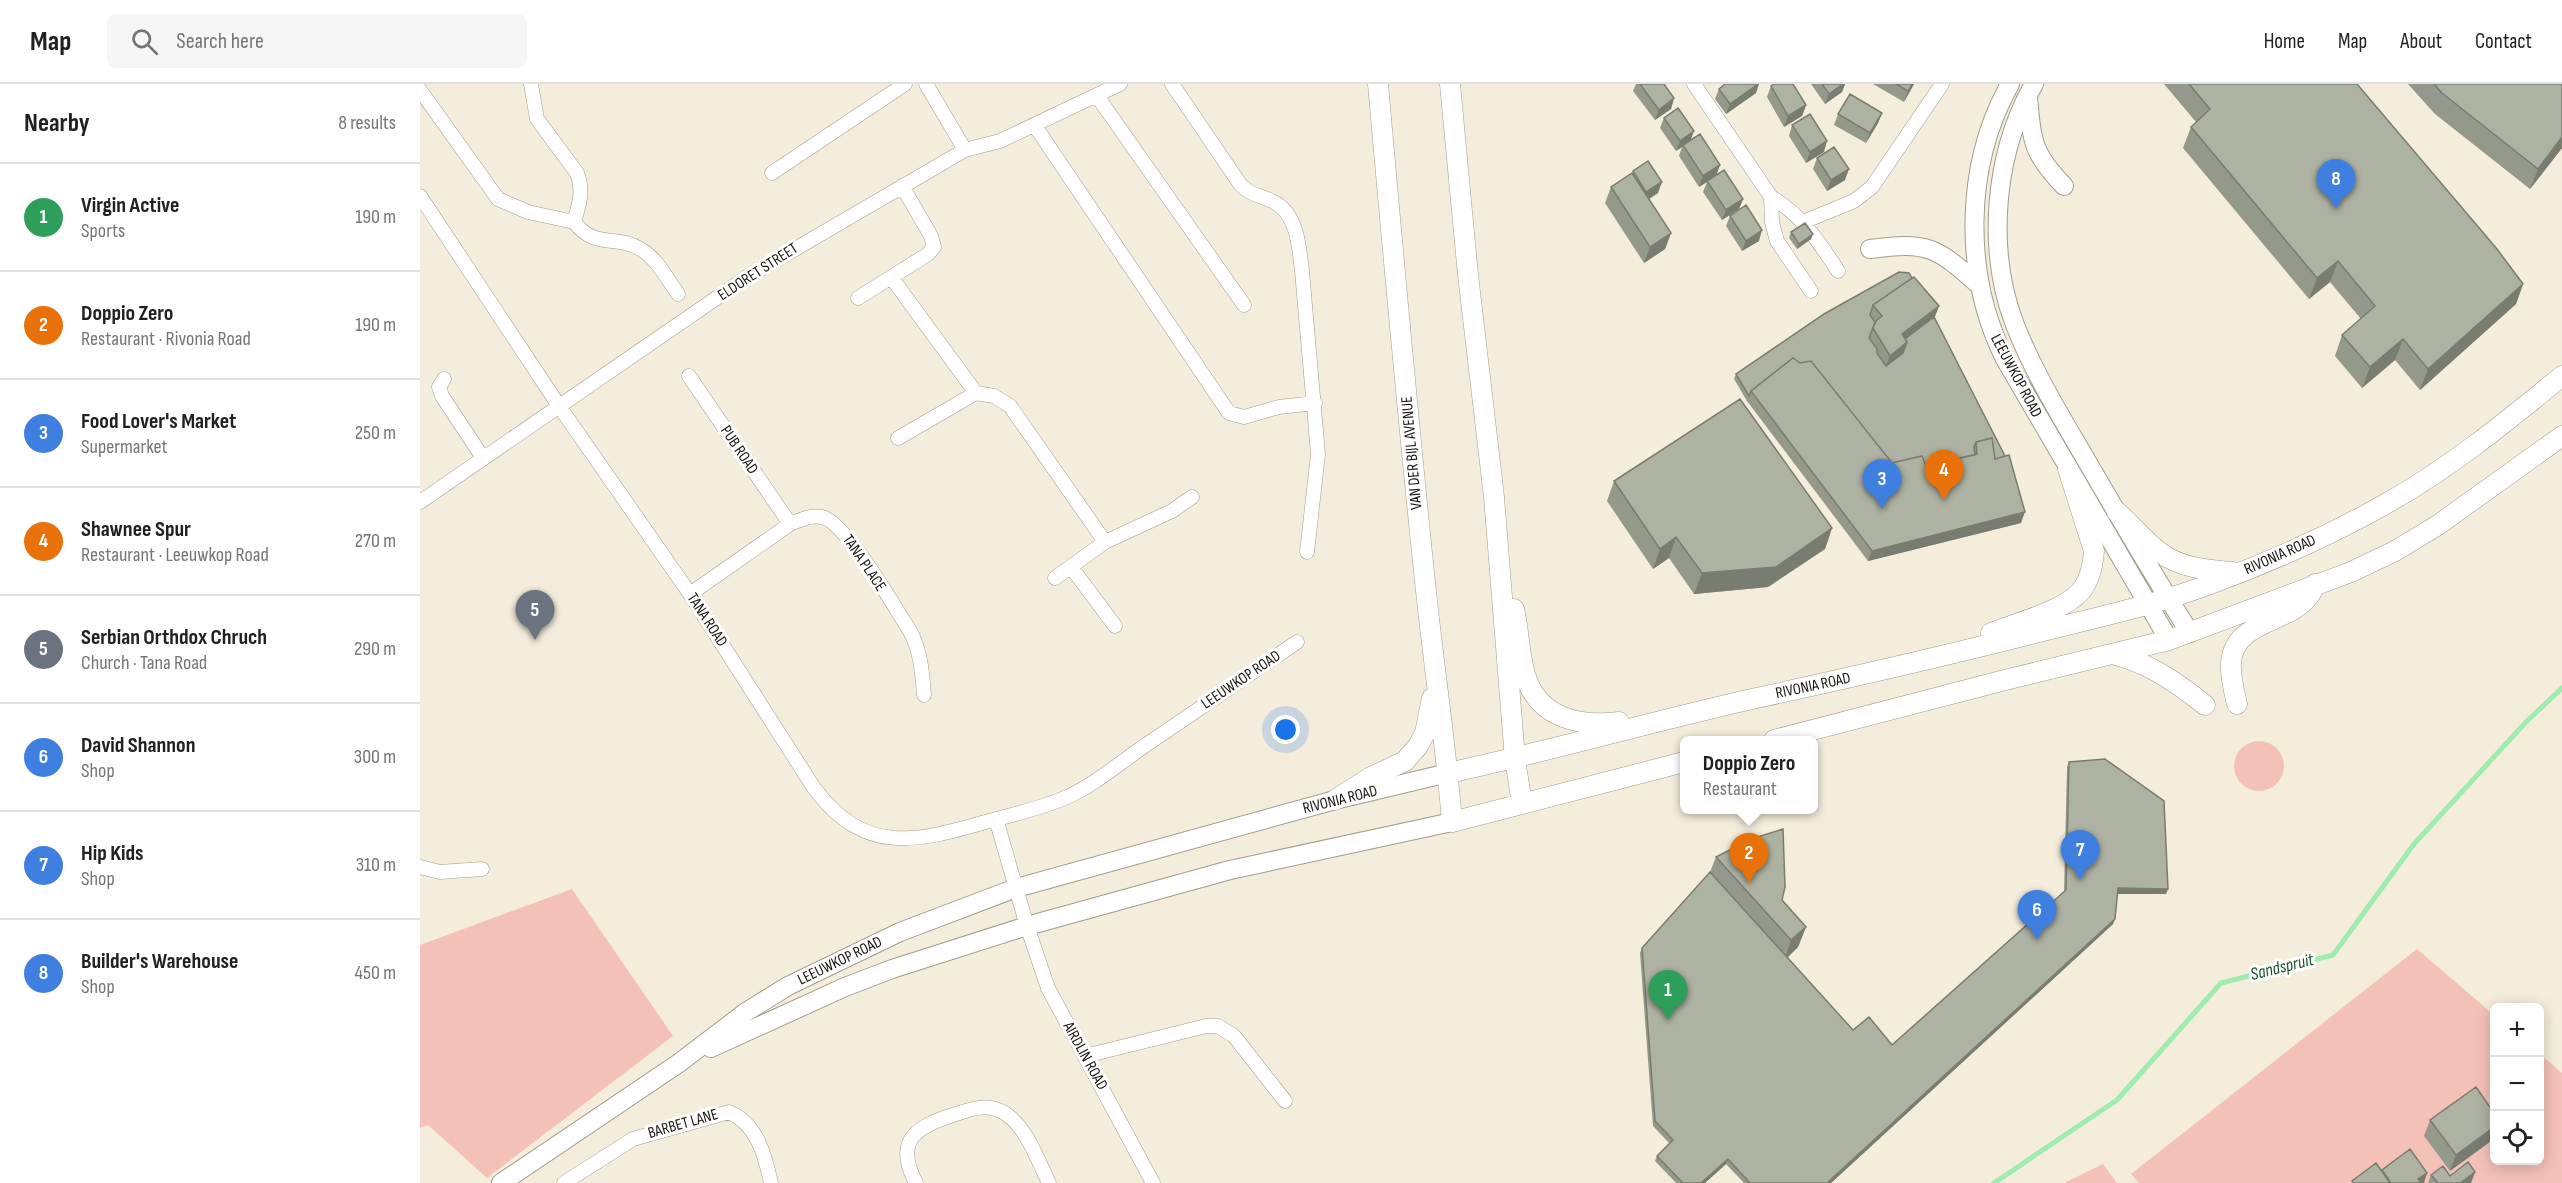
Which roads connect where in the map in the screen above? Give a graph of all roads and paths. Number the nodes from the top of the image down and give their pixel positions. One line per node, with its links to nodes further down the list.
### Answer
1 (531, 84): 21 (street)
2 (905, 84): 16 (street)
3 (926, 84): 15 (street)
4 (1120, 84): 13 (street, ELDORET STREET)
5 (1172, 84): 35 (street)
6 (1378, 84): 60 (main road, VAN DER BIJL AVENUE)
7 (1450, 84): 42 (main road)
8 (1694, 84): 20 (street)
9 (1942, 84): 22 (street)
10 (2010, 84): 26 (street, LEEUWKOP ROAD)
11 (420, 90): 21 (street)
12 (2031, 90): 18 (street); 44 (street, LEEUWKOP ROAD)
13 (1097, 96): 14 (street, ELDORET STREET); 30 (street)
14 (1035, 126): 15 (street, ELDORET STREET); 35 (street)
15 (964, 150): 17 (street, ELDORET STREET)
16 (772, 173)
17 (902, 186): 25 (street); 36 (street, ELDORET STREET)
18 (2064, 186)
19 (420, 196): 36 (street, TANA ROAD)
20 (1771, 197): 22 (street); 27 (street)
21 (574, 222): 28 (street)
22 (1803, 222): 24 (street)
23 (1870, 249): 26 (street)
24 (1838, 270)
25 (891, 277): 29 (street); 34 (street)
26 (1980, 286): 40 (street, LEEUWKOP ROAD)
27 (1811, 291)
28 (678, 294)
29 (858, 297)
30 (1244, 305)
31 (689, 376): 45 (street, PUB ROAD)
32 (2562, 376): 49 (main road, RIVONIA ROAD)
33 (444, 379): 39 (street)
34 (976, 393): 38 (street); 46 (street)
35 (1315, 403): 47 (street)
36 (559, 406): 39 (street, ELDORET STREET); 52 (street, TANA ROAD)
37 (2562, 436): 51 (main road)
38 (898, 438)
39 (483, 458): 43 (street, ELDORET STREET)
40 (2068, 469): 53 (street, LEEUWKOP ROAD); 59 (main road)
41 (1192, 497): 46 (street)
42 (1494, 497): 64 (main road); 66 (main road)
43 (420, 502)
44 (2117, 512): 49 (main road); 53 (street, LEEUWKOP ROAD)
45 (790, 524): 52 (street, TANA PLACE); 61 (street, TANA PLACE)
46 (1105, 542): 48 (street)
47 (1306, 552)
48 (1071, 567): 50 (street); 54 (street)
49 (2239, 573): 53 (main road, RIVONIA ROAD)
50 (1056, 578)
51 (2315, 584): 55 (main road); 62 (main road)
52 (690, 594): 71 (street, TANA ROAD)
53 (2158, 601): 55 (street, LEEUWKOP ROAD); 56 (street, LEEUWKOP ROAD); 59 (main road, RIVONIA ROAD)
54 (1115, 626)
55 (2190, 633): 56 (main road)
56 (2169, 640): 58 (main road)
57 (1297, 642): 71 (street, LEEUWKOP ROAD)
58 (2113, 654): 63 (main road); 65 (main road)
59 (1919, 662): 64 (main road, RIVONIA ROAD)
60 (1434, 677): 68 (main road, VAN DER BIJL AVENUE); 69 (main road)
61 (924, 695)
62 (2238, 704)
63 (2205, 705)
64 (1686, 714): 66 (main road, RIVONIA ROAD)
65 (1793, 736)
66 (1515, 759): 68 (main road, RIVONIA ROAD); 70 (main road)
67 (1680, 763): 70 (main road)
68 (1448, 773): 69 (street, RIVONIA ROAD); 72 (main road, VAN DER BIJL AVENUE)
69 (1335, 800): 75 (street, RIVONIA ROAD)
70 (1522, 804): 72 (main road)
71 (996, 819): 75 (street)
72 (1452, 822): 76 (street)
73 (420, 867): 74 (street)
74 (482, 869)
75 (1016, 888): 76 (street); 78 (street, LEEUWKOP ROAD)
76 (1027, 926): 77 (street, AIRDLIN ROAD); 78 (street, LEEUWKOP ROAD)
77 (1085, 1056): 79 (street); 85 (street, AIRDLIN ROAD)
78 (679, 1063): 80 (street, LEEUWKOP ROAD)
79 (1285, 1101)
80 (501, 1183)
81 (564, 1183): 82 (street, BARBET LANE)
82 (771, 1183)
83 (916, 1183): 84 (street)
84 (1049, 1183)
85 (1153, 1183)

